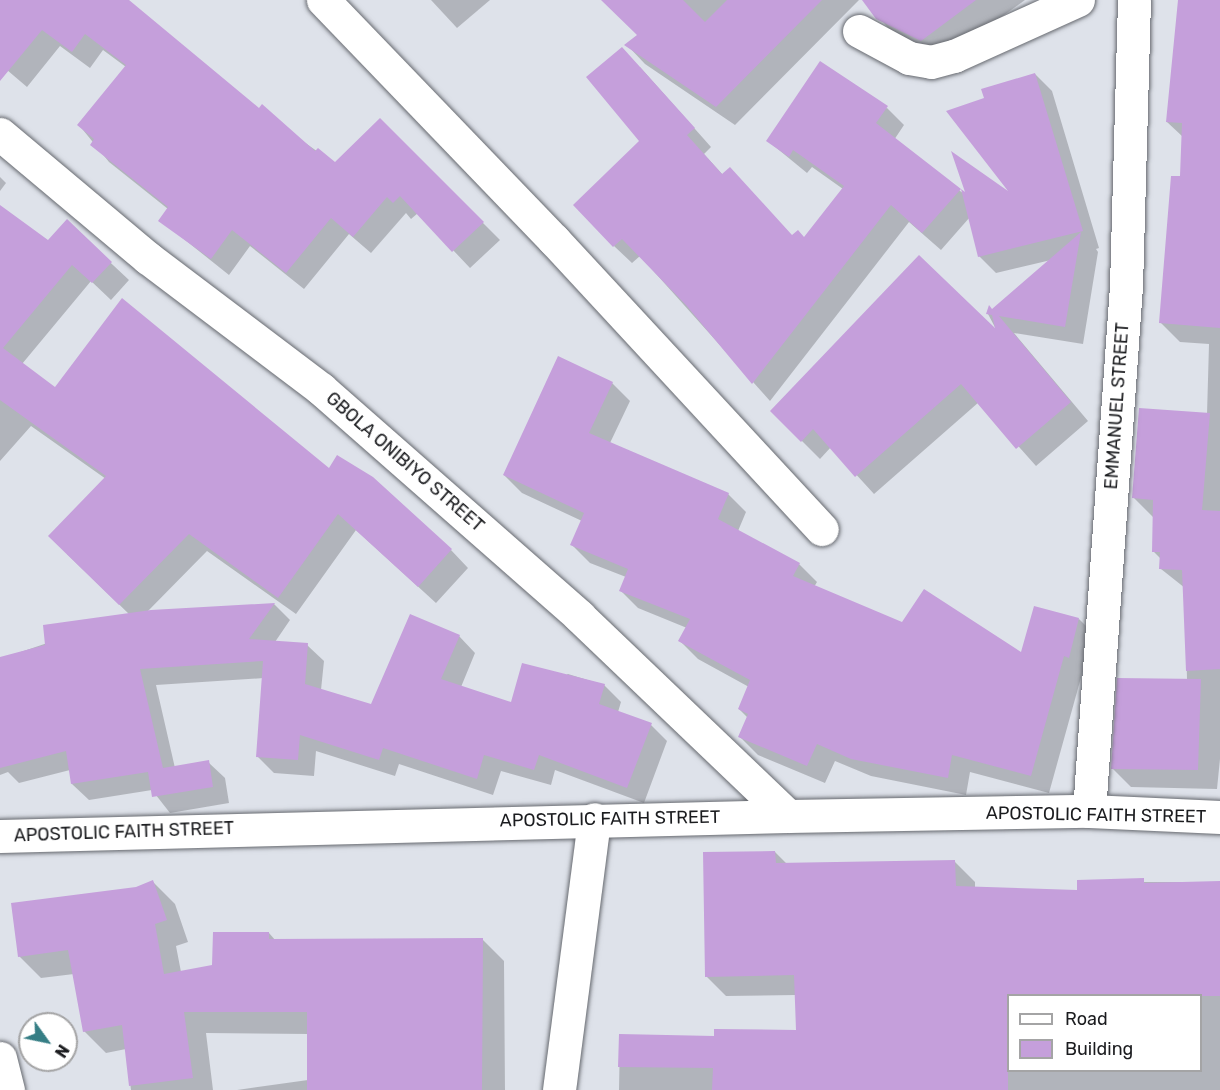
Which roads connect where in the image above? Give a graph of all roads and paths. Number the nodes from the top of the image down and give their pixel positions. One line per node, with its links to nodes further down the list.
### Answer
1 (323, 0): 6 (street)
2 (1078, 0): 4 (street)
3 (1134, 0): 7 (street, EMMANUEL STREET)
4 (859, 31)
5 (0, 134): 8 (street, GBOLA ONIBIYO STREET)
6 (822, 529)
7 (1089, 812): 8 (street, APOSTOLIC FAITH STREET); 9 (street, APOSTOLIC FAITH STREET)
8 (788, 816): 10 (street, APOSTOLIC FAITH STREET)
9 (1220, 817)
10 (594, 819): 11 (street, APOSTOLIC FAITH STREET); 14 (street)
11 (0, 836)
12 (0, 1058): 13 (street)
13 (8, 1090)
14 (559, 1090)

